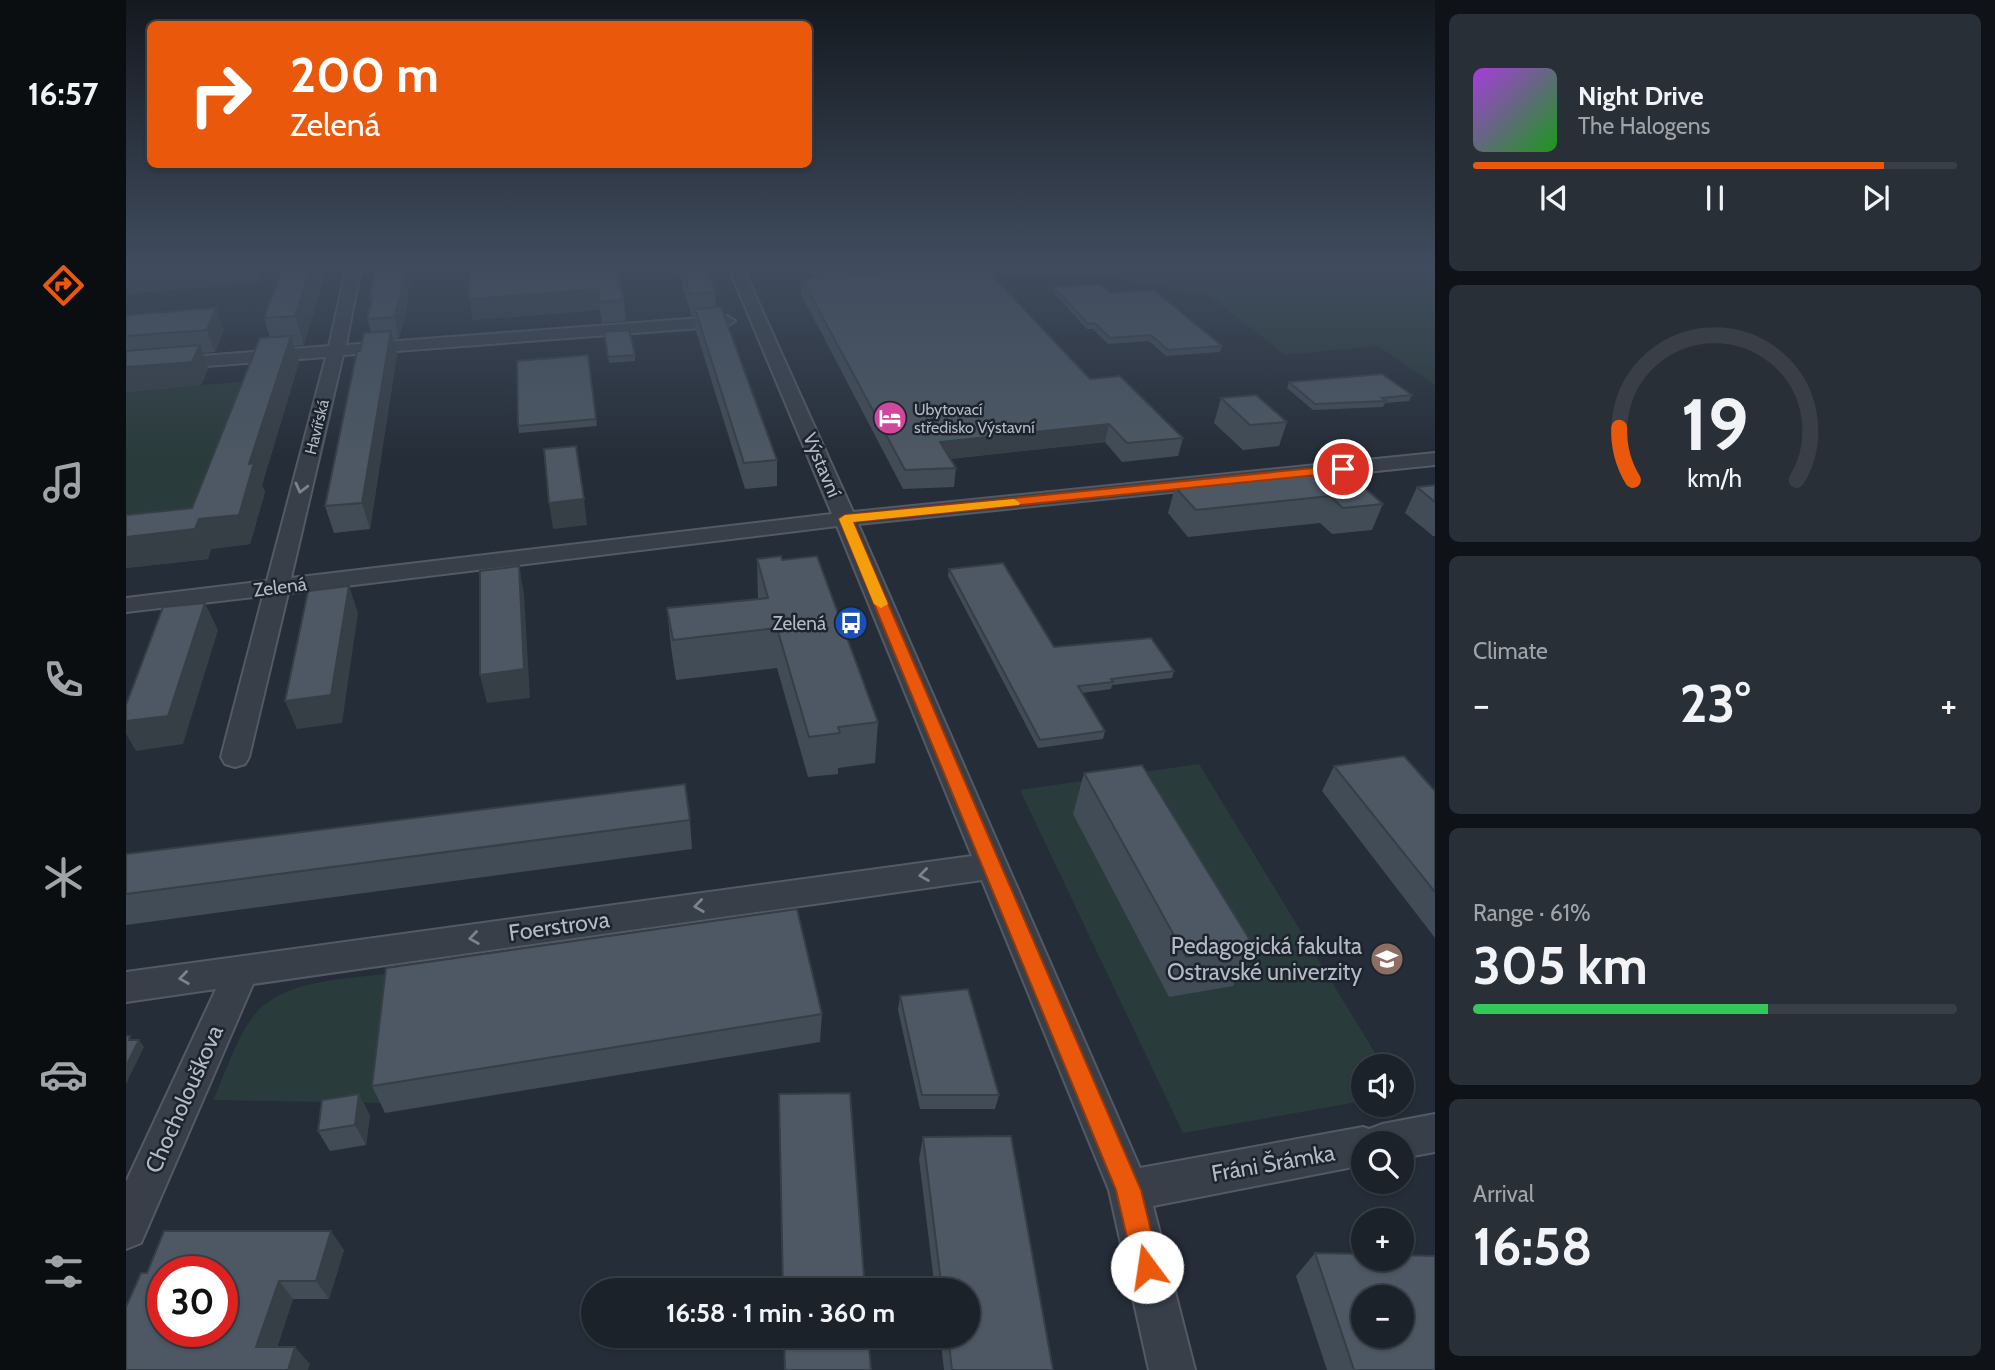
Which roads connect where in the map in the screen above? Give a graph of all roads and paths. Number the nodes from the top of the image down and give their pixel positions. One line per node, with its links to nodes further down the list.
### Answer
1 (340, 330): 4 (street, Havířská)
2 (611, 330): 4 (street)
3 (763, 330): 7 (street, Výstavní)
4 (336, 351): 5 (street); 8 (street, Havířská, one-way to 8)
5 (126, 367)
6 (1435, 459): 7 (street, Zelená)
7 (845, 519): 8 (street, Zelená); 11 (street, Výstavní)
8 (276, 587): 9 (street, Zelená); 10 (street)
9 (126, 605)
10 (235, 757)
11 (992, 866): 12 (street, Foerstrova, one-way to 12); 17 (street, Výstavní)
12 (242, 970): 13 (street, Foerstrova, one-way to 13); 18 (street, Chocholouškova)
13 (126, 986)
14 (1435, 1133): 15 (street)
15 (1414, 1137)
16 (1351, 1148): 17 (street, Fráni Šrámka)
17 (1129, 1190): 19 (street, Výstavní)
18 (126, 1228)
19 (1172, 1370)

